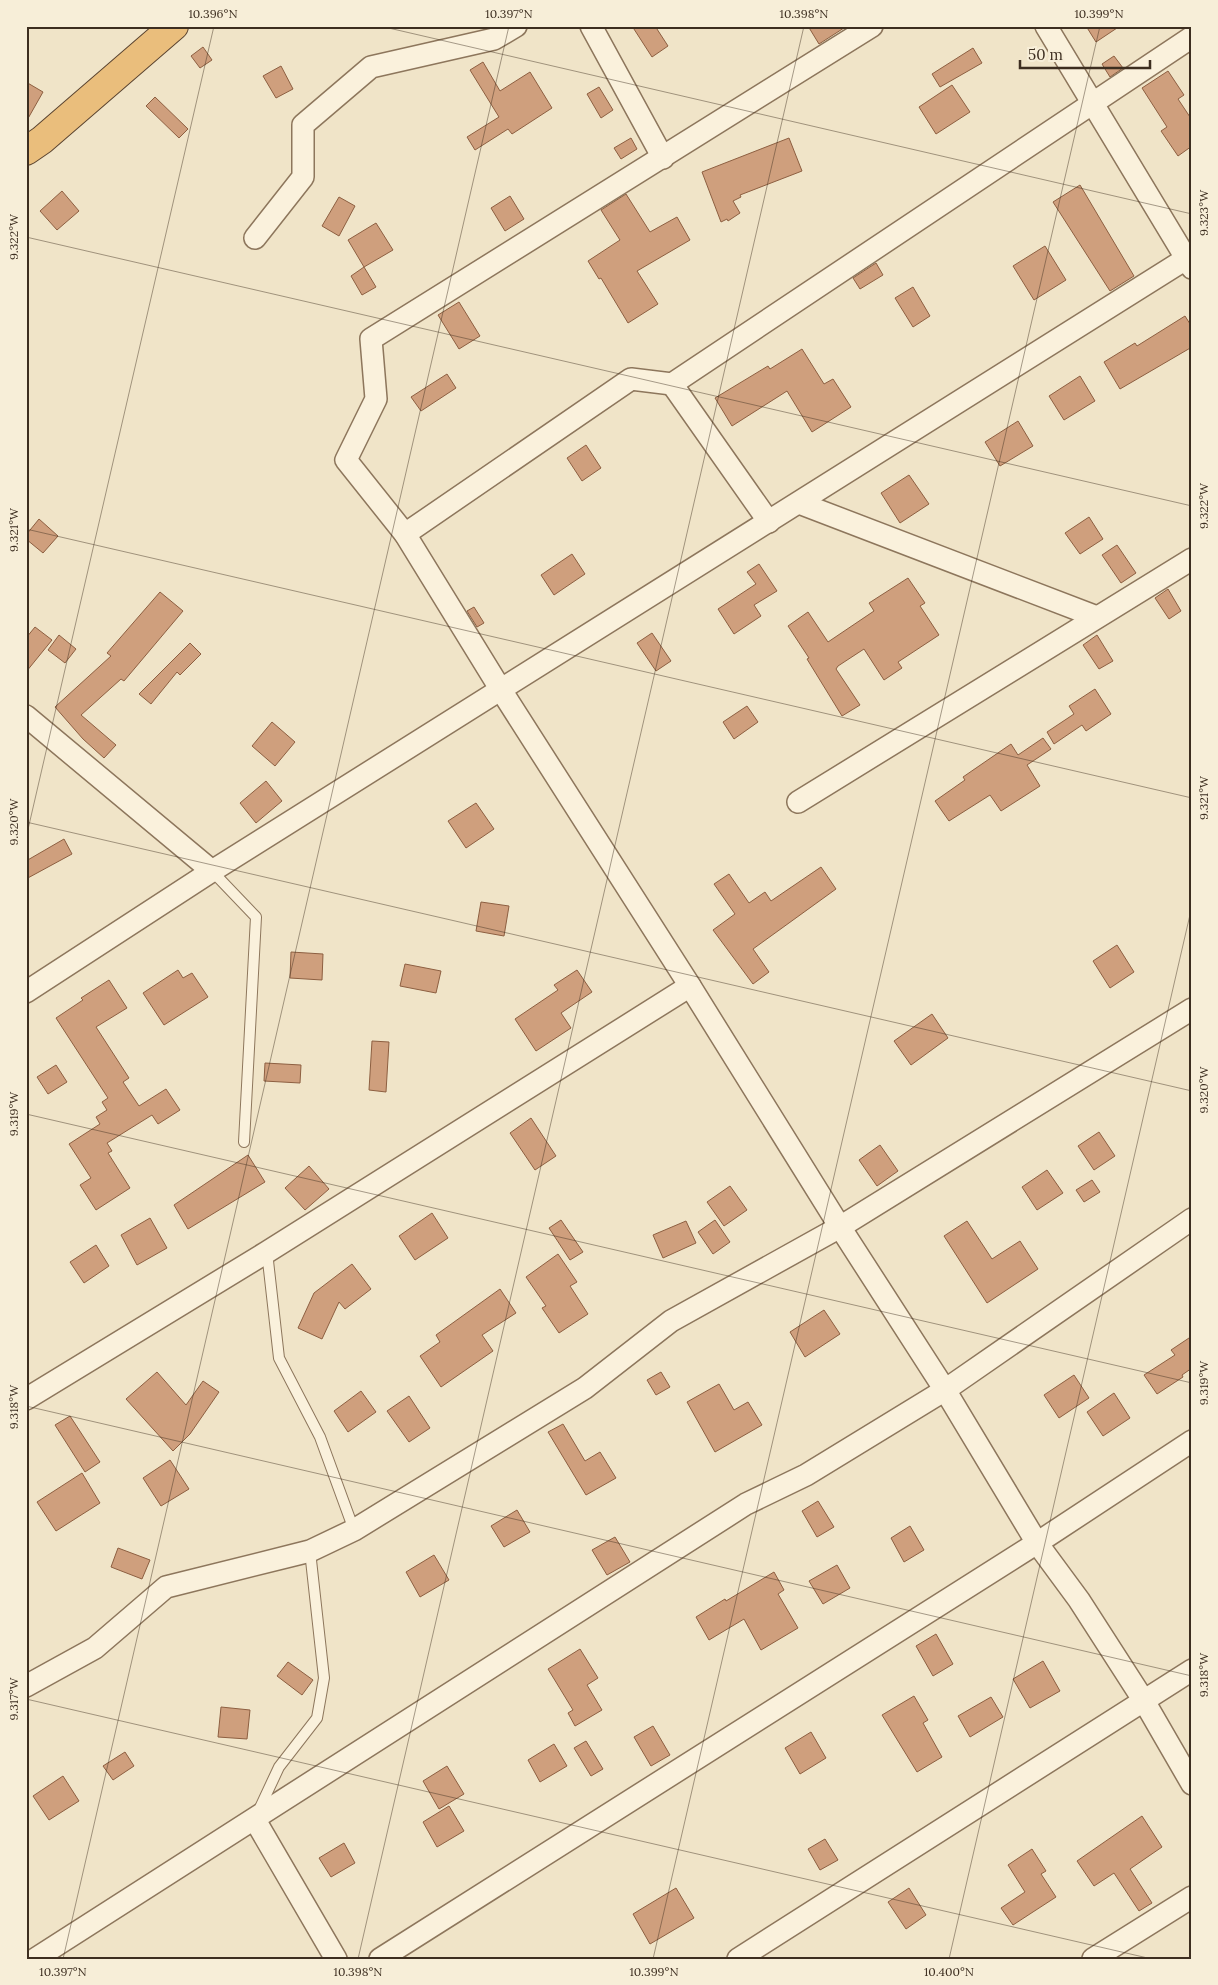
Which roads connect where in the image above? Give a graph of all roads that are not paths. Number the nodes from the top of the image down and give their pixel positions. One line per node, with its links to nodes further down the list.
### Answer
1 (174, 26): 8 (highway)
2 (516, 26): 10 (street)
3 (591, 26): 9 (street)
4 (872, 26): 9 (street)
5 (1046, 26): 7 (street)
6 (1192, 37): 7 (street)
7 (1092, 103): 11 (street); 12 (street)
8 (26, 151)
9 (663, 158): 15 (street)
10 (255, 238)
11 (1190, 261): 13 (street)
12 (672, 384): 14 (street); 15 (street)
13 (799, 503): 14 (street); 17 (street)
14 (769, 522): 18 (street)
15 (405, 534): 18 (street)
16 (1192, 559): 17 (street)
17 (1097, 617): 20 (street)
18 (501, 690): 21 (street); 22 (street)
19 (26, 716): 21 (street)
20 (798, 802)
21 (212, 871): 23 (street); 25 (lane)
22 (690, 986): 27 (street); 28 (street)
23 (26, 992)
24 (1192, 1008): 27 (street)
25 (244, 1142)
26 (1192, 1219): 29 (street)
27 (840, 1228): 29 (street); 32 (street)
28 (267, 1252): 30 (street); 32 (lane)
29 (945, 1390): 33 (street); 39 (street)
30 (26, 1399)
31 (1192, 1441): 33 (street)
32 (354, 1530): 34 (street)
33 (1036, 1543): 37 (street); 43 (street)
34 (310, 1551): 36 (street); 39 (lane)
35 (1192, 1670): 37 (street)
36 (26, 1686)
37 (1144, 1701): 38 (street); 44 (street)
38 (1192, 1784)
39 (255, 1820): 41 (street); 42 (street)
40 (1192, 1897): 45 (street)
41 (35, 1959)
42 (336, 1959)
43 (380, 1959)
44 (738, 1959)
45 (1093, 1959)

